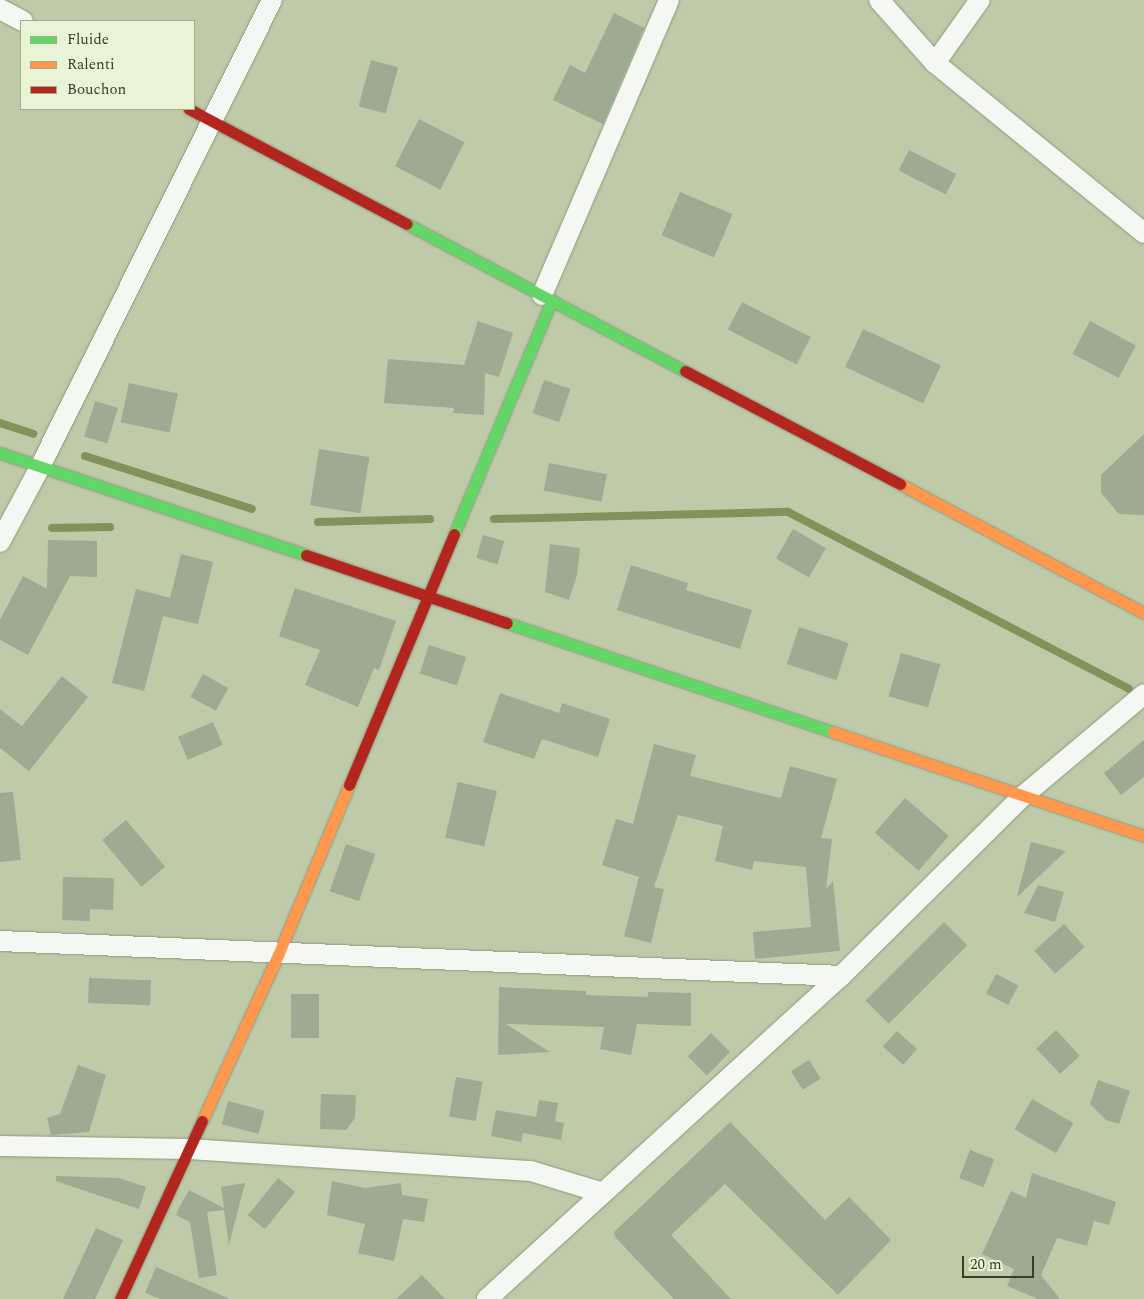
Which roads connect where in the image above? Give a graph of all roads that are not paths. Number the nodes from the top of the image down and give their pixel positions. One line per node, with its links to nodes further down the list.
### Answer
1 (272, 0): 9 (street)
2 (669, 0): 11 (street)
3 (879, 0): 7 (street)
4 (980, 0): 7 (street)
5 (0, 9): 6 (street)
6 (22, 20)
7 (935, 63): 10 (street)
8 (191, 110): 9 (street)
9 (213, 121): 11 (street); 13 (street)
10 (1144, 233)
11 (547, 298): 15 (street); 16 (street)
12 (0, 453): 13 (street)
13 (40, 467): 14 (street); 15 (street)
14 (0, 542)
15 (427, 597): 18 (street); 21 (street)
16 (1144, 613)
17 (1144, 694): 18 (street)
18 (1024, 796): 19 (street); 22 (street)
19 (1144, 836)
20 (0, 941): 21 (street)
21 (278, 954): 22 (street); 24 (street)
22 (841, 976): 25 (street)
23 (0, 1146): 24 (street)
24 (189, 1149): 25 (street); 26 (street)
25 (603, 1193): 27 (street)
26 (120, 1299)
27 (487, 1299)

